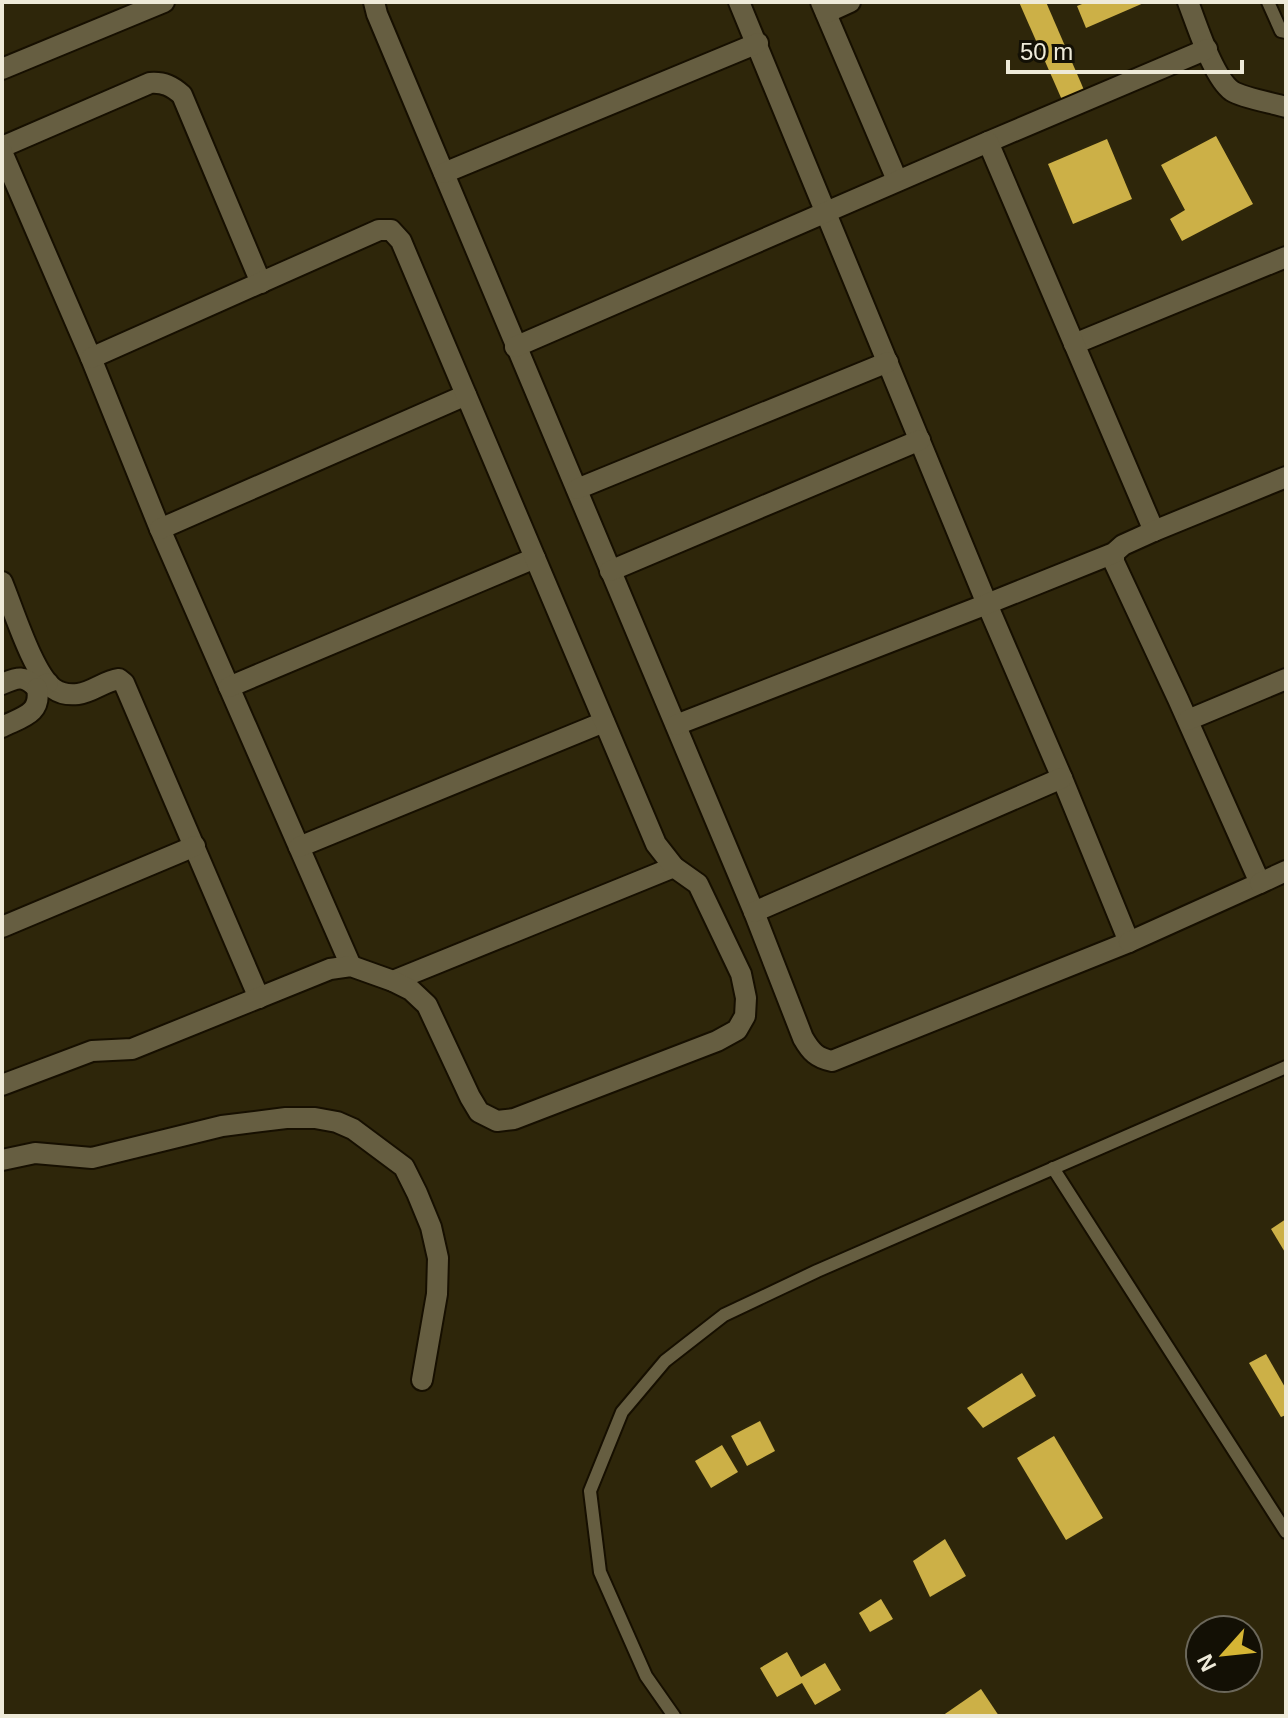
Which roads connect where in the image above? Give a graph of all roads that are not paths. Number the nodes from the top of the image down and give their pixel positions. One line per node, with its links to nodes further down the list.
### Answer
1 (164, 2): 11 (street)
2 (374, 2): 15 (street)
3 (739, 2): 9 (street)
4 (850, 2): 7 (street)
5 (1188, 2): 10 (street)
6 (1268, 2): 8 (lane)
7 (823, 8): 16 (street)
8 (1286, 32)
9 (758, 43): 15 (street); 18 (street)
10 (1207, 49): 12 (street); 13 (street)
11 (2, 69)
12 (1286, 107)
13 (988, 142): 16 (street); 21 (street)
14 (2, 149): 17 (street); 20 (street)
15 (444, 173): 22 (street)
16 (897, 180): 18 (street)
17 (10, 192): 23 (street)
18 (827, 213): 22 (street); 24 (street)
19 (1286, 257): 21 (street)
20 (261, 283): 23 (street); 25 (street)
21 (1074, 344): 30 (street)
22 (515, 347): 28 (street)
23 (91, 358): 29 (street)
24 (888, 362): 26 (street); 28 (street)
25 (466, 395): 29 (street); 32 (street)
26 (920, 440): 33 (street); 35 (street)
27 (1286, 477): 30 (street)
28 (577, 489): 33 (street)
29 (160, 529): 39 (street)
30 (1154, 531): 31 (street)
31 (1114, 553): 35 (street); 40 (street)
32 (535, 558): 39 (street); 41 (street)
33 (610, 571): 42 (street)
34 (2, 582): 38 (street)
35 (987, 604): 42 (street); 44 (street)
36 (1286, 679): 40 (street)
37 (2, 684): 38 (street)
38 (42, 686): 43 (street); 45 (street)
39 (229, 687): 46 (street)
40 (1188, 720): 49 (street)
41 (604, 722): 46 (street); 47 (street)
42 (676, 725): 50 (street)
43 (2, 727)
44 (1062, 778): 50 (street); 52 (street)
45 (195, 846): 51 (street); 55 (street)
46 (299, 847): 53 (street)
47 (674, 867): 54 (street); 54 (street)
48 (1286, 871): 49 (street)
49 (1260, 883): 52 (street)
50 (754, 912): 52 (street)
51 (2, 927)
52 (1129, 942)
53 (351, 966): 54 (street); 55 (street)
54 (393, 981)
55 (259, 998): 57 (street)
56 (1286, 1067): 59 (lane)
57 (2, 1085)
58 (2, 1160): 60 (street)
59 (1053, 1168): 61 (lane); 62 (lane)
60 (422, 1380)
61 (1286, 1532)
62 (674, 1716)

